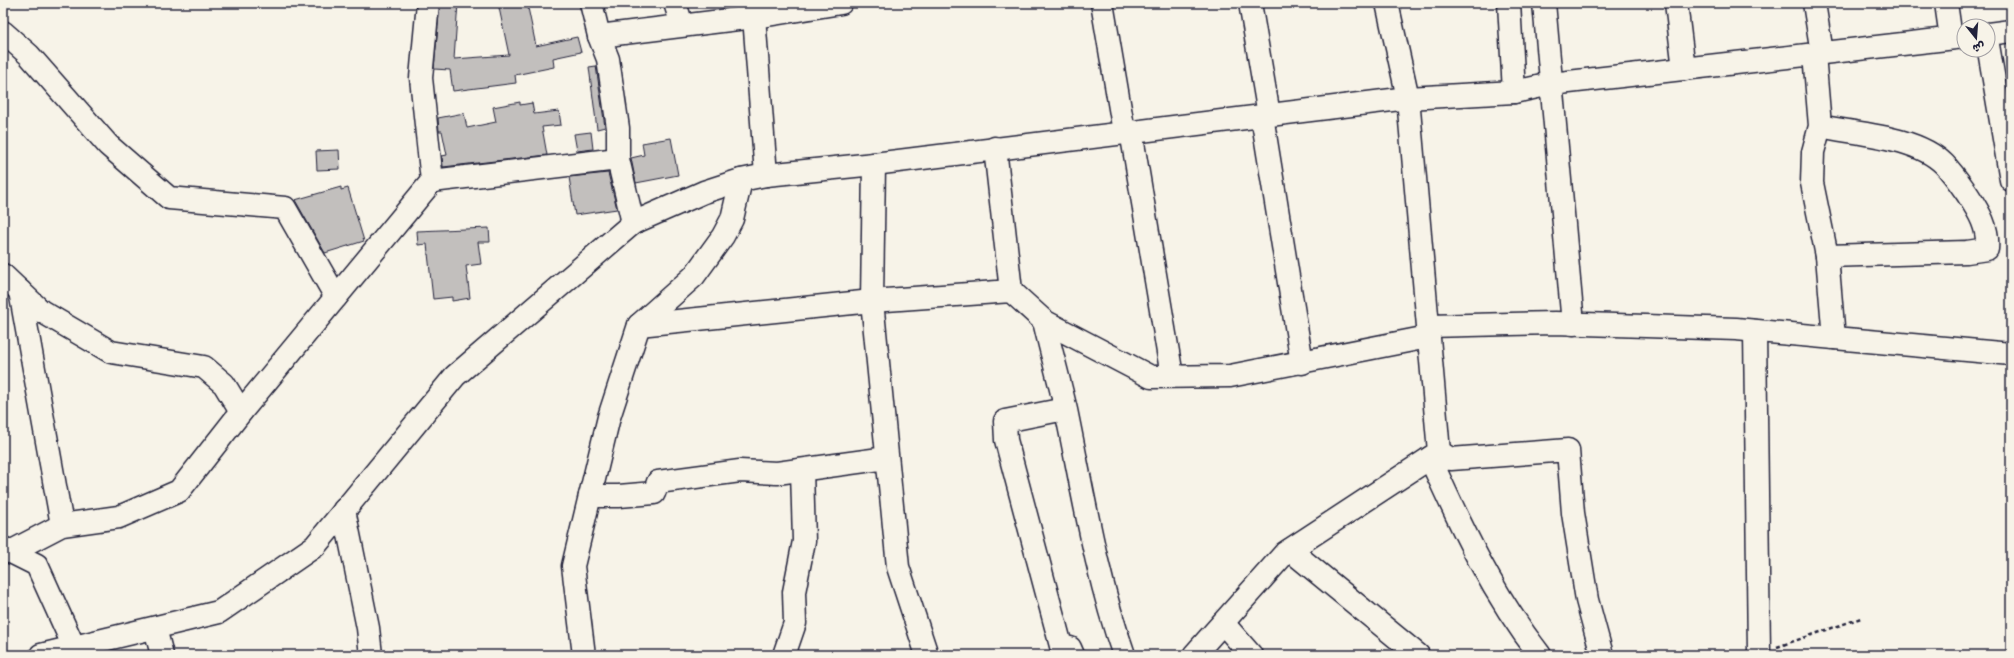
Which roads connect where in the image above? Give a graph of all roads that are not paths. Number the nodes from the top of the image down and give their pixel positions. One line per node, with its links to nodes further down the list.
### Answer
1 (428, 3): 36 (street)
2 (591, 3): 19 (street)
3 (675, 3): 14 (street)
4 (841, 3): 13 (street)
5 (1102, 3): 29 (street)
6 (1250, 3): 27 (street)
7 (1387, 3): 26 (street)
8 (1509, 3): 25 (street)
9 (1544, 3): 24 (street)
10 (1676, 3): 23 (street)
11 (1814, 3): 21 (street)
12 (1946, 3): 17 (street)
13 (754, 10): 14 (street); 33 (street)
14 (682, 26): 19 (street)
15 (2011, 31): 18 (street)
16 (3, 32): 42 (street)
17 (1956, 32)
18 (1996, 33)
19 (598, 36): 31 (street)
20 (1956, 38): 21 (street)
21 (1818, 54): 23 (street); 28 (street)
22 (1990, 58): 35 (street)
23 (1684, 69): 24 (street)
24 (1551, 84): 25 (street); 45 (street)
25 (1514, 92): 26 (street)
26 (1408, 98): 27 (street); 48 (street)
27 (1266, 116): 29 (street); 51 (street)
28 (1820, 126): 38 (street); 38 (street)
29 (1128, 131): 30 (street); 52 (street)
30 (995, 148): 32 (street); 41 (street)
31 (618, 159): 36 (street); 37 (street)
32 (874, 164): 33 (street); 43 (street)
33 (766, 175): 34 (street)
34 (740, 180): 37 (street); 46 (street)
35 (2011, 180)
36 (432, 181): 42 (street)
37 (633, 223): 59 (street)
38 (1827, 256): 49 (street)
39 (3, 275): 40 (street)
40 (20, 291): 54 (street); 60 (street)
41 (1012, 291): 43 (street); 44 (street)
42 (336, 298): 54 (street)
43 (872, 301): 46 (street); 56 (street)
44 (1044, 321): 52 (street); 53 (street)
45 (1573, 324): 47 (street); 48 (street)
46 (639, 325): 58 (street)
47 (1755, 330): 49 (street); 66 (street)
48 (1429, 332): 51 (street); 55 (street)
49 (1834, 338): 50 (street)
50 (2011, 354)
51 (1302, 363): 52 (street)
52 (1172, 376)
53 (1065, 409): 73 (street); 74 (street)
54 (241, 412): 60 (street)
55 (1435, 455): 62 (street); 78 (street); 79 (street)
56 (887, 458): 57 (street); 72 (street)
57 (802, 470): 58 (street); 71 (street)
58 (590, 496): 70 (street)
59 (344, 510): 64 (street); 69 (street)
60 (62, 525): 61 (street)
61 (7, 550): 65 (street)
62 (1290, 550): 63 (street); 77 (street)
63 (1223, 623): 75 (street); 76 (street)
64 (155, 628): 65 (street); 68 (street)
65 (74, 647): 67 (street)
66 (1759, 653)
67 (41, 655)
68 (162, 655)
69 (371, 655)
70 (584, 655)
71 (784, 655)
72 (927, 655)
73 (1073, 655)
74 (1124, 655)
75 (1194, 655)
76 (1251, 655)
77 (1418, 655)
78 (1540, 655)
79 (1602, 655)

